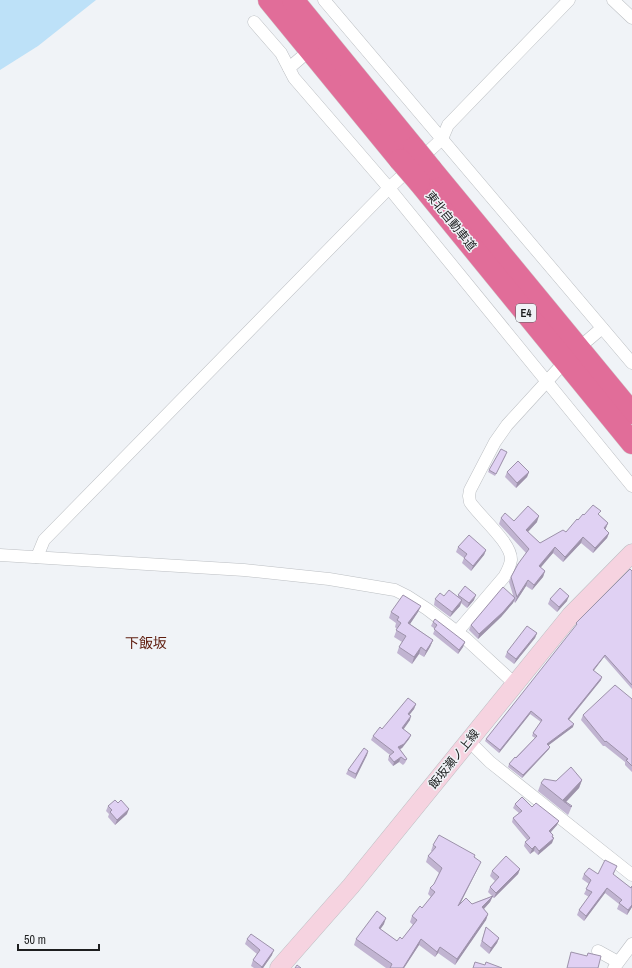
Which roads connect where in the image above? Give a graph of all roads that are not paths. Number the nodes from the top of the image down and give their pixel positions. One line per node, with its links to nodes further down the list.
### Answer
1 (269, 0): 13 (highway, 東北自動車道 / E4)
2 (293, 0): 13 (highway, 東北自動車道 / E4)
3 (324, 0): 8 (street)
4 (569, 0): 12 (street)
5 (613, 0): 6 (street)
6 (632, 18)
7 (254, 22): 11 (street)
8 (343, 22): 9 (street); 12 (street)
9 (332, 31)
10 (303, 56): 11 (street)
11 (289, 68): 15 (street)
12 (442, 139): 15 (street); 16 (street)
13 (407, 154): 14 (highway, 東北自動車道 / E4, bridge)
14 (425, 176): 21 (highway, 東北自動車道 / E4); 22 (highway, 東北自動車道 / E4)
15 (389, 188): 20 (street); 26 (street)
16 (602, 328): 17 (street); 18 (street)
17 (588, 340)
18 (632, 363)
19 (560, 367): 20 (street)
20 (546, 382): 23 (street); 27 (street)
21 (632, 413)
22 (632, 443)
23 (632, 486)
24 (632, 553): 28 (main road, 飯坂瀬ノ上線)
25 (0, 555): 26 (street)
26 (37, 557): 27 (street)
27 (457, 632): 28 (street)
28 (515, 684): 29 (main road, 飯坂瀬ノ上線)
29 (469, 741): 30 (street); 34 (main road, 飯坂瀬ノ上線)
30 (632, 875)
31 (632, 944): 33 (street)
32 (598, 951): 33 (street)
33 (616, 965)
34 (280, 968)

